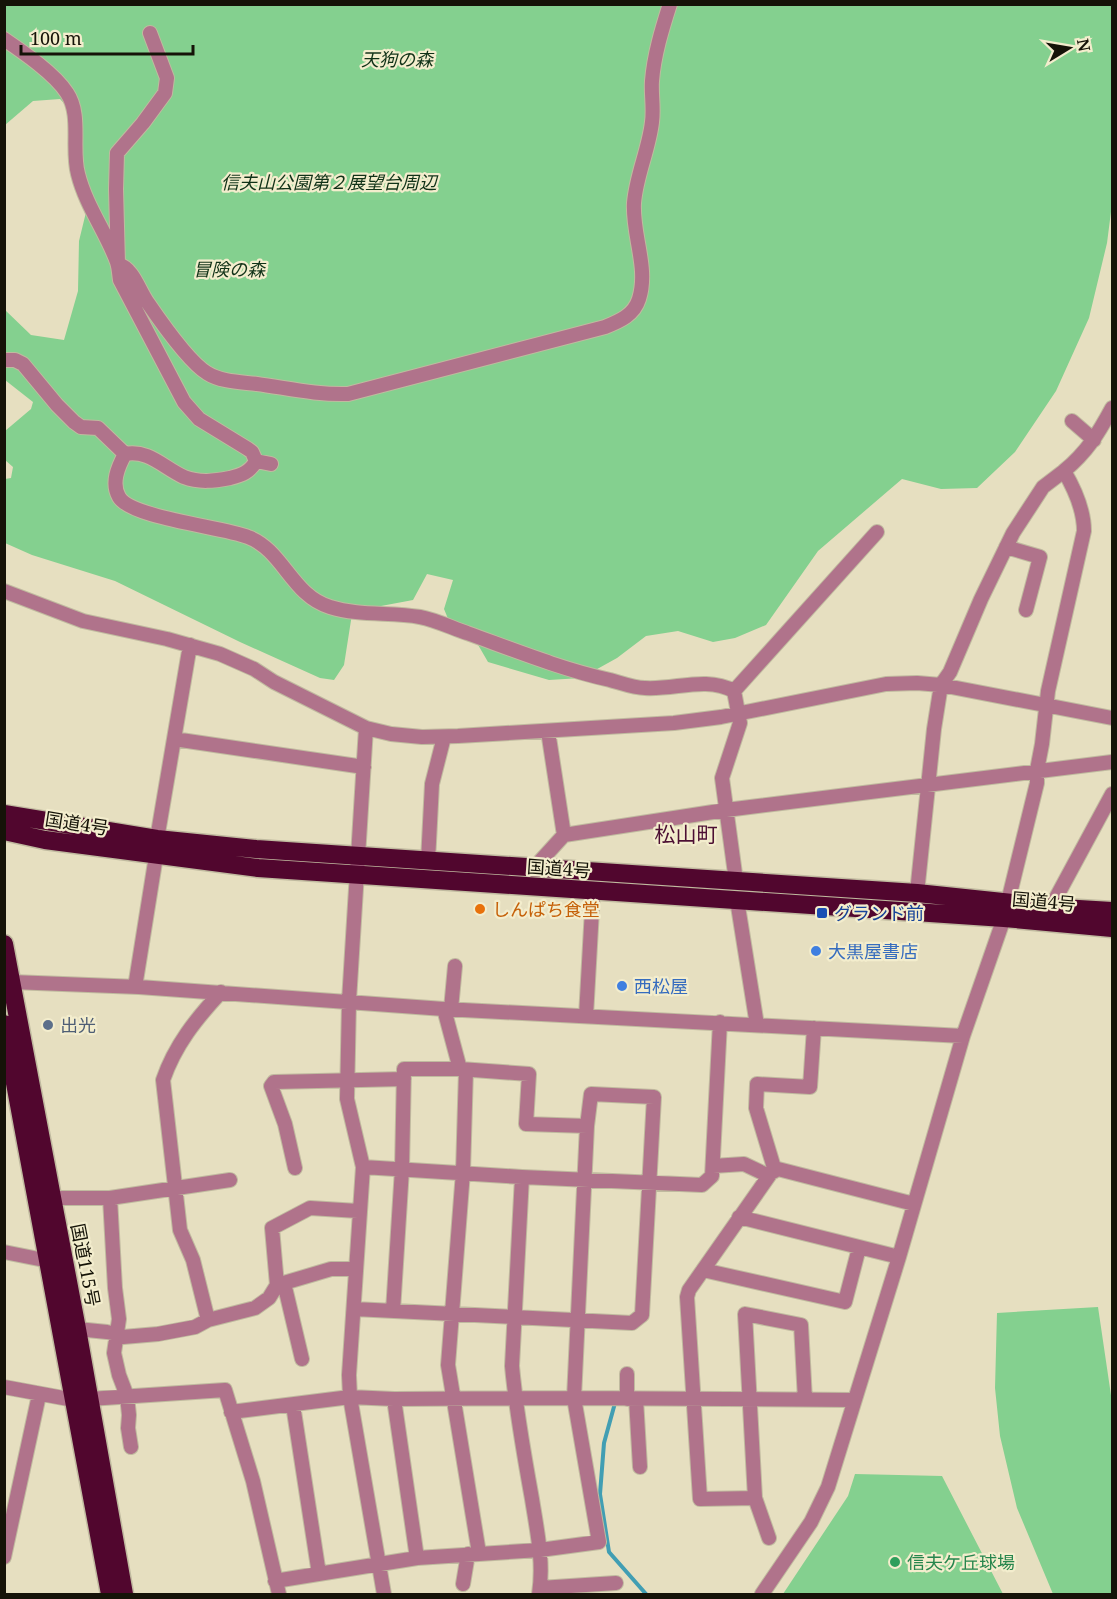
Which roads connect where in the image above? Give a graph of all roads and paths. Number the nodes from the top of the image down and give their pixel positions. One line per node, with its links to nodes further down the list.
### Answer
1 (670, 4): 4 (street)
2 (150, 33): 4 (street)
3 (4, 39): 4 (street)
4 (118, 264): 9 (street)
5 (4, 360): 9 (street)
6 (1113, 408): 8 (street)
7 (1072, 421): 8 (street)
8 (1094, 440): 10 (street)
9 (125, 454): 17 (street)
10 (1064, 471): 12 (street); 18 (street)
11 (877, 532): 17 (street)
12 (1006, 547): 14 (street); 16 (street)
13 (4, 591): 15 (street)
14 (1026, 610)
15 (190, 645): 21 (street); 24 (street)
16 (942, 685): 18 (street); 19 (street); 28 (street)
17 (734, 691): 19 (street)
18 (1045, 706): 20 (street); 27 (street)
19 (738, 712): 22 (street); 30 (street)
20 (1113, 718)
21 (366, 728): 23 (street); 26 (street)
22 (549, 731): 23 (street); 33 (street)
23 (444, 737): 36 (street)
24 (174, 740): 26 (street); 34 (street)
25 (1113, 762): 27 (street)
26 (364, 767): 35 (street)
27 (1036, 770): 28 (street); 43 (street)
28 (928, 786): 30 (street); 41 (street)
29 (1113, 794): 45 (street)
30 (726, 810): 33 (street); 39 (street)
31 (4, 814): 34 (highway, 国道4号)
32 (4, 831): 34 (highway, 国道4号)
33 (564, 835): 37 (street)
34 (156, 847): 35 (highway, 国道4号); 38 (highway, 国道4号); 50 (street)
35 (358, 856): 36 (highway, 国道4号); 38 (street)
36 (429, 861): 37 (highway, 国道4号)
37 (534, 868): 39 (highway, 国道4号)
38 (356, 876): 40 (highway, 国道4号); 52 (street)
39 (736, 881): 41 (highway, 国道4号)
40 (593, 892): 42 (highway, 国道4号); 54 (street)
41 (917, 893): 43 (highway, 国道4号)
42 (737, 900): 43 (highway, 国道4号); 57 (street)
43 (1006, 911): 45 (highway, 国道4号); 59 (street)
44 (1113, 911): 45 (highway, 国道4号)
45 (1057, 913): 46 (highway, 国道4号)
46 (1113, 928)
47 (4, 944): 49 (highway, 国道115号)
48 (455, 966): 53 (street)
49 (12, 982): 50 (street); 60 (highway, 国道115号)
50 (135, 987): 51 (street)
51 (220, 992): 52 (street); 75 (street)
52 (349, 1001): 53 (street); 62 (street)
53 (447, 1009): 54 (street); 61 (street)
54 (586, 1016): 55 (street)
55 (720, 1022): 57 (street); 65 (street)
56 (4, 1024): 60 (highway, 国道115号)
57 (758, 1025): 58 (street)
58 (814, 1028): 59 (street); 70 (street)
59 (963, 1036): 78 (street)
60 (14, 1058): 76 (highway, 国道115号); 84 (highway, 国道115号)
61 (463, 1070): 63 (street); 64 (street); 69 (street)
62 (348, 1079): 63 (street); 66 (street); 67 (street)
63 (404, 1079): 68 (street)
64 (587, 1126): 73 (street); 74 (street)
65 (713, 1166): 70 (street); 74 (street)
66 (363, 1167): 68 (street); 79 (street)
67 (295, 1168)
68 (402, 1169): 69 (street); 89 (street)
69 (463, 1172): 71 (street); 90 (street)
70 (772, 1173): 78 (street); 80 (street)
71 (522, 1177): 73 (street); 91 (street)
72 (230, 1180): 75 (street)
73 (585, 1180): 74 (street); 93 (street)
74 (650, 1182): 93 (street)
75 (177, 1189): 77 (street); 92 (street)
76 (51, 1198): 77 (street); 84 (highway, 国道115号)
77 (110, 1198): 95 (street)
78 (914, 1204): 83 (street)
79 (358, 1211): 85 (street); 87 (street)
80 (739, 1217): 81 (street); 86 (street)
81 (859, 1248): 83 (street); 86 (street)
82 (4, 1252): 84 (street)
83 (898, 1257): 111 (street)
84 (56, 1259): 94 (highway, 国道115号); 108 (highway, 国道115号)
85 (356, 1269): 87 (street); 88 (street)
86 (703, 1270): 107 (street)
87 (281, 1284): 92 (street); 96 (street)
88 (354, 1309): 89 (street); 101 (street)
89 (393, 1311): 90 (street)
90 (452, 1315): 91 (street); 105 (street)
91 (514, 1316): 93 (street); 102 (street)
92 (208, 1320): 95 (street)
93 (578, 1320): 103 (street)
94 (77, 1329): 95 (street); 108 (highway, 国道115号)
95 (117, 1334): 100 (street)
96 (302, 1359)
97 (627, 1374): 106 (street)
98 (4, 1387): 99 (street)
99 (39, 1395): 108 (street); 117 (street)
100 (127, 1396): 108 (street); 113 (street); 114 (street)
101 (350, 1397): 104 (street); 112 (street); 123 (street)
102 (515, 1398): 103 (street); 105 (street); 119 (street)
103 (574, 1398): 106 (street); 119 (street)
104 (394, 1399): 105 (street); 122 (street)
105 (455, 1399): 120 (street)
106 (631, 1399): 107 (street); 115 (street)
107 (694, 1399): 109 (street); 116 (street)
108 (81, 1400): 129 (highway, 国道115号); 130 (highway, 国道115号)
109 (749, 1400): 110 (street); 110 (street); 116 (street)
110 (805, 1400): 111 (street)
111 (854, 1400): 133 (street)
112 (293, 1405): 113 (street); 124 (street)
113 (231, 1412): 125 (street)
114 (131, 1446)
115 (640, 1467)
116 (755, 1498): 118 (street)
117 (10, 1503): 121 (street)
118 (769, 1538)
119 (540, 1550): 120 (street); 128 (street)
120 (473, 1554): 122 (street); 127 (street)
121 (4, 1557)
122 (417, 1558): 123 (street)
123 (379, 1565): 124 (street); 132 (street)
124 (319, 1574): 125 (street)
125 (275, 1581): 131 (street)
126 (616, 1582): 128 (street)
127 (463, 1584)
128 (540, 1591)
129 (110, 1594)
130 (124, 1594)
131 (279, 1594)
132 (384, 1594)
133 (762, 1594)

